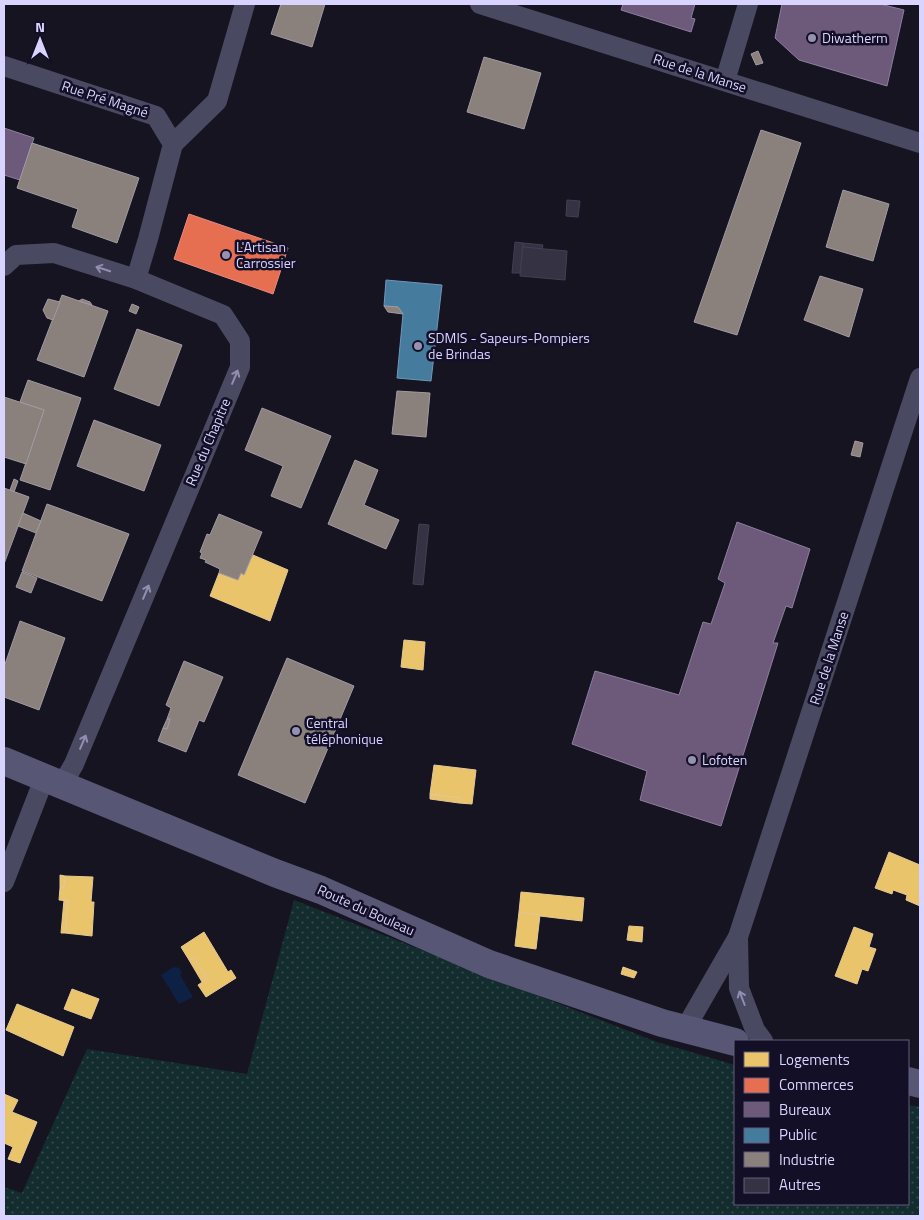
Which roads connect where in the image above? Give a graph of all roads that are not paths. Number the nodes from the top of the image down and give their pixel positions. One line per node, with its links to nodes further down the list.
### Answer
1 (244, 4): 7 (street)
2 (480, 4): 5 (street, Rue de la Manse)
3 (748, 4): 5 (street)
4 (4, 66): 7 (street, Rue Pré Magné)
5 (725, 81): 6 (street, Rue de la Manse)
6 (920, 143)
7 (172, 144): 9 (street)
8 (4, 266): 9 (street, Rue du Chapitre, one-way to 8)
9 (136, 280): 12 (street, Rue du Chapitre, one-way to 9)
10 (920, 378): 14 (street, Rue de la Manse)
11 (4, 761): 12 (main road, Route du Bouleau)
12 (53, 782): 13 (street, Rue du Chapitre); 15 (main road, Route du Bouleau)
13 (4, 882)
14 (738, 937): 15 (street); 16 (street, one-way to 14)
15 (685, 1029): 17 (main road, Route du Bouleau)
16 (762, 1040)
17 (734, 1042)

